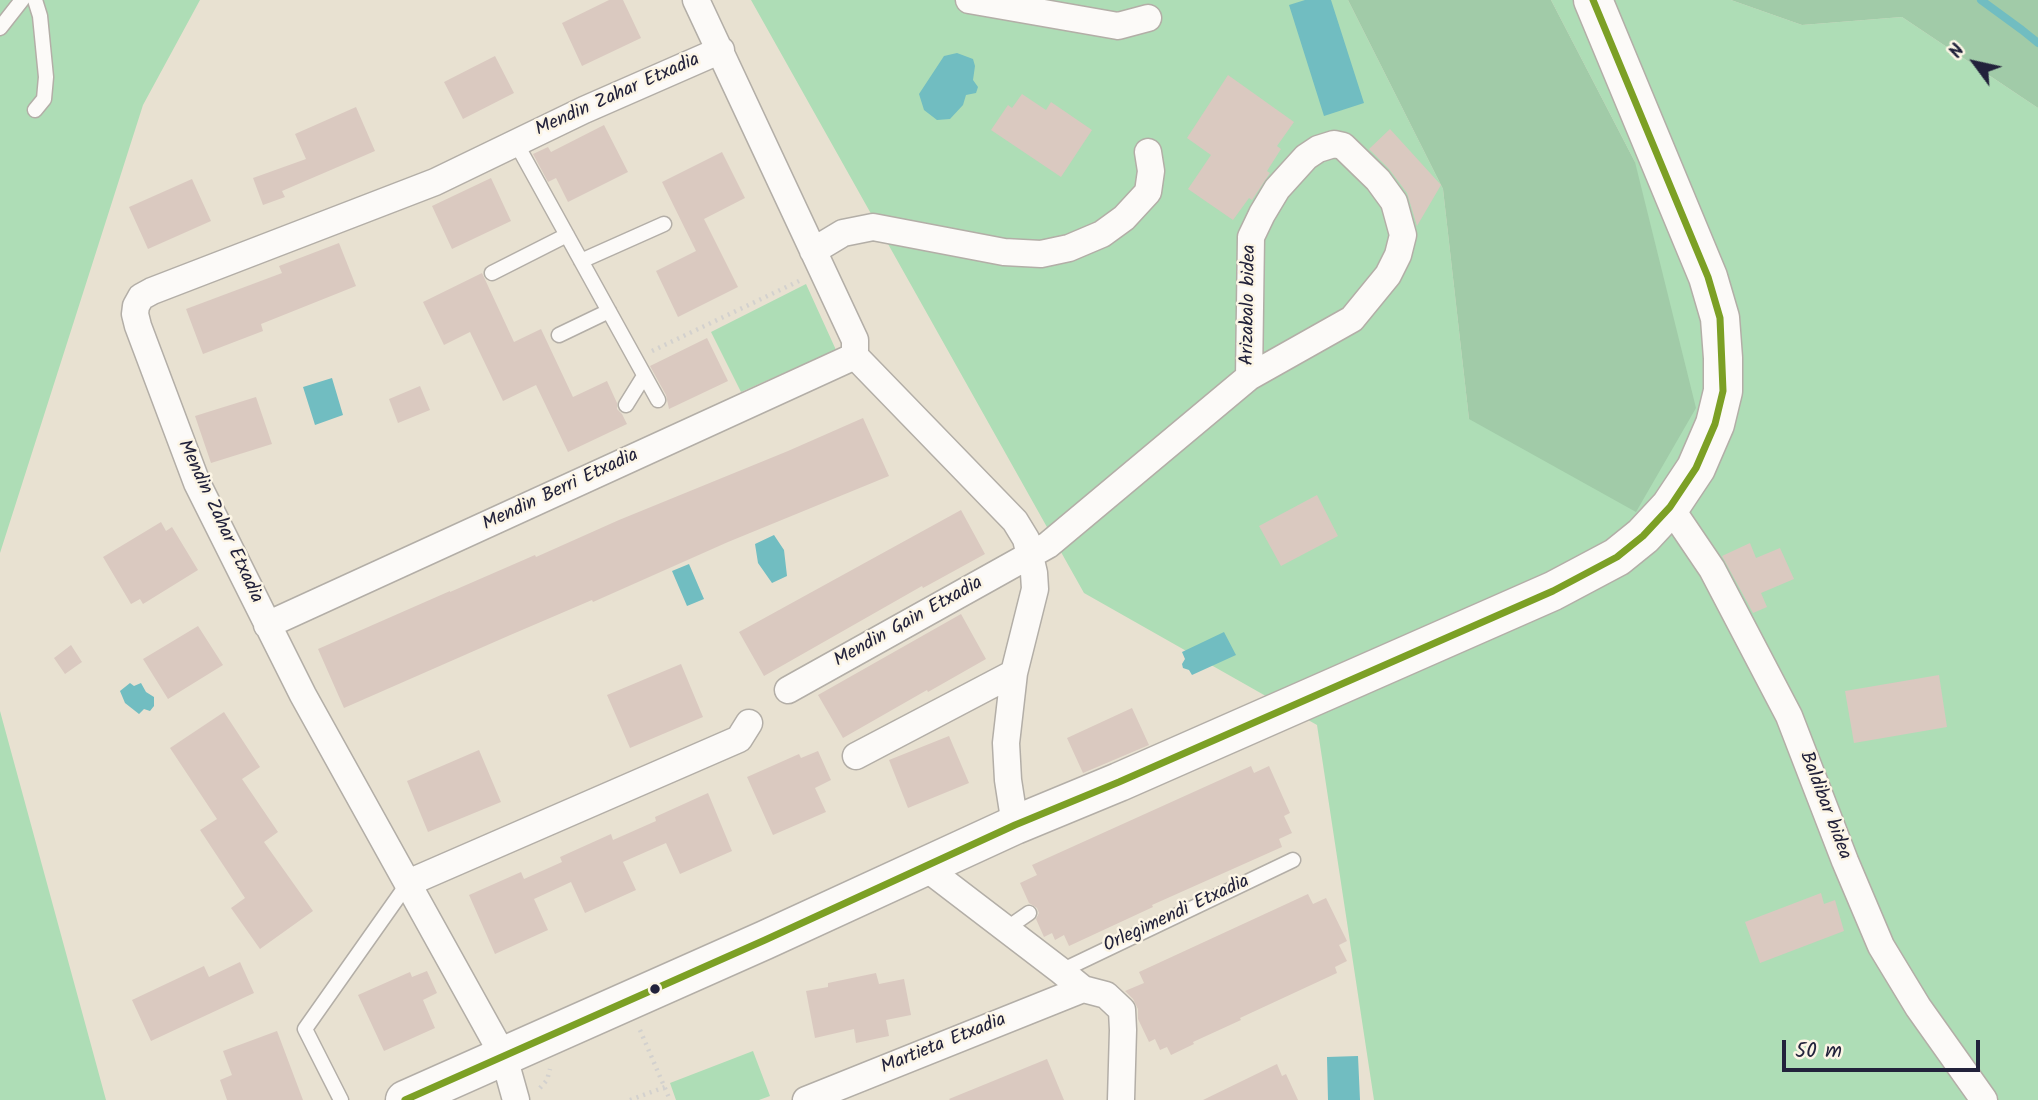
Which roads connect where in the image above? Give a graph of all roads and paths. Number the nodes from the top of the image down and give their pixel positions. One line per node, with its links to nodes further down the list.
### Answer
1 (23, 0): 7 (lane)
2 (35, 0): 9 (lane)
3 (696, 0): 8 (street)
4 (970, 0): 6 (street)
5 (1593, 0): 25 (main road)
6 (1148, 18)
7 (0, 28)
8 (721, 50): 10 (street, Mendin Zahar Etxadia); 14 (street)
9 (35, 110)
10 (516, 143): 13 (lane, Mendin Zahar Etxadia); 27 (street, Mendin Zahar Etxadia)
11 (1147, 152): 14 (street)
12 (664, 224): 15 (lane)
13 (567, 235): 15 (lane, Mendin Zahar Etxadia); 16 (lane)
14 (818, 260): 19 (street); 20 (path)
15 (581, 261): 17 (lane, Mendin Zahar Etxadia)
16 (492, 273)
17 (609, 311): 18 (lane); 20 (lane, Mendin Zahar Etxadia)
18 (559, 335)
19 (855, 356): 26 (street); 27 (street, Mendin Berri Etxadia)
20 (635, 359): 21 (lane, Mendin Zahar Etxadia)
21 (644, 376): 23 (lane, Mendin Zahar Etxadia); 24 (lane)
22 (1249, 377): 22 (street, Arizabalo bidea); 26 (street, Arizabalo bidea)
23 (658, 400)
24 (626, 405)
25 (1670, 507): 32 (main road); 50 (street, Baldibar bidea)
26 (1030, 555): 28 (street); 29 (street, Mendin Gain Etxadia)
27 (267, 625): 35 (street, Mendin Zahar Etxadia)
28 (1014, 673): 31 (street); 32 (street)
29 (788, 690)
30 (749, 723): 35 (street)
31 (856, 756)
32 (1015, 825): 34 (main road)
33 (1293, 860): 38 (lane, Orlegimendi Etxadia)
34 (925, 867): 37 (street); 41 (main road)
35 (408, 883): 41 (street, Mendin Zahar Etxadia); 43 (lane)
36 (1029, 913): 37 (lane)
37 (1006, 929): 38 (street)
38 (1061, 971): 39 (street)
39 (1083, 989): 48 (street, Martieta Etxadia); 49 (street)
40 (651, 1025): 42 (path)
41 (504, 1058): 44 (main road); 45 (street)
42 (664, 1087): 46 (path); 47 (path)
43 (341, 1100)
44 (405, 1100)
45 (516, 1100)
46 (630, 1100)
47 (670, 1100)
48 (806, 1100)
49 (1121, 1100)
50 (1983, 1100)

